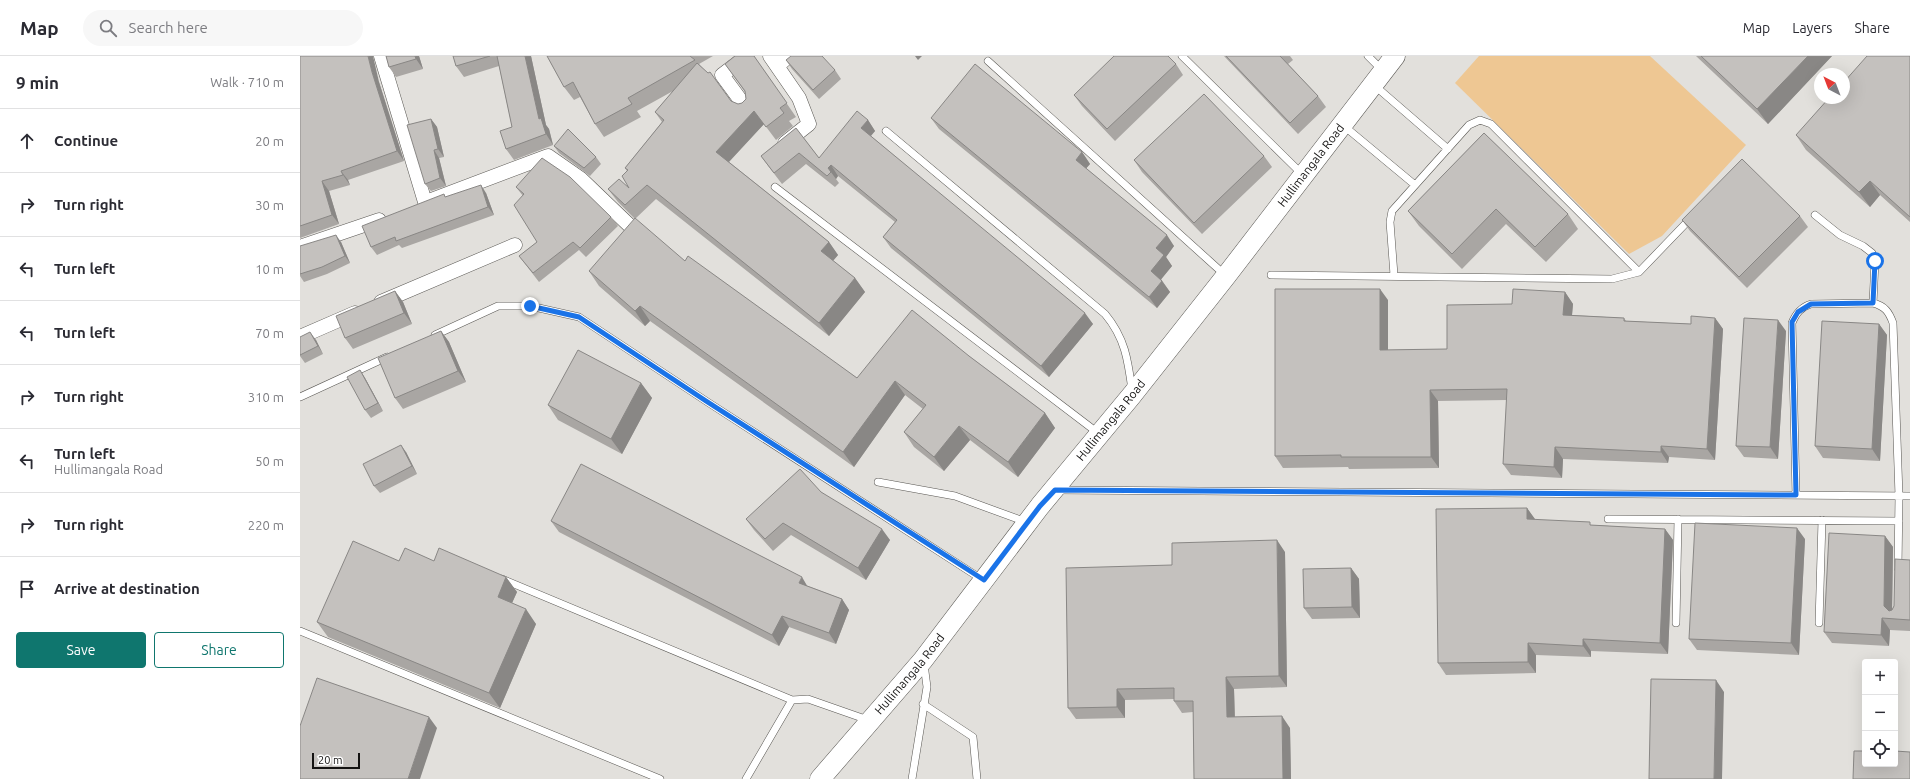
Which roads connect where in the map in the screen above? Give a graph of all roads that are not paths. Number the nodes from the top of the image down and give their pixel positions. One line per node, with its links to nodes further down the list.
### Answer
1 (381, 56): 17 (street)
2 (747, 56): 9 (street)
3 (789, 56): 6 (street)
4 (1182, 56): 14 (lane)
5 (1368, 56): 8 (lane)
6 (773, 61): 13 (street)
7 (988, 61): 28 (lane)
8 (1384, 70): 10 (street, Hullimangala Road); 12 (lane)
9 (747, 109)
10 (1342, 124): 14 (street, Hullimangala Road); 15 (lane)
11 (886, 131): 33 (lane)
12 (1448, 149): 15 (lane); 25 (lane)
13 (772, 154)
14 (1303, 176): 28 (street, Hullimangala Road)
15 (1415, 185): 27 (lane)
16 (775, 187): 35 (lane)
17 (425, 202): 18 (street); 22 (street)
18 (411, 208)
19 (1697, 212): 25 (lane)
20 (1815, 215): 29 (lane)
21 (389, 216): 24 (street)
22 (629, 225)
23 (515, 245): 30 (street)
24 (300, 247)
25 (1639, 272): 27 (lane)
26 (1271, 275): 27 (lane)
27 (1394, 275)
28 (1226, 276): 33 (street, Hullimangala Road)
29 (1873, 303): 38 (lane); 39 (lane)
30 (300, 337)
31 (427, 339): 48 (lane)
32 (392, 355): 34 (lane)
33 (1132, 395): 35 (street, Hullimangala Road)
34 (300, 397)
35 (1100, 434): 37 (street, Hullimangala Road)
36 (878, 482): 45 (lane)
37 (1055, 490): 38 (lane); 45 (street, Hullimangala Road)
38 (1796, 495): 39 (lane)
39 (1899, 496): 40 (lane); 44 (lane)
40 (1910, 496)
41 (1608, 519): 42 (lane)
42 (1678, 519): 43 (lane); 49 (lane)
43 (1822, 520): 44 (lane); 50 (lane)
44 (1899, 521): 47 (lane)
45 (1027, 523): 48 (street, Hullimangala Road)
46 (493, 576): 53 (lane)
47 (1898, 577)
48 (984, 580): 52 (street, Hullimangala Road)
49 (1676, 623)
50 (1819, 623)
51 (300, 631): 56 (lane)
52 (923, 660): 54 (lane); 55 (street, Hullimangala Road)
53 (792, 700): 55 (lane); 57 (lane)
54 (923, 704): 59 (lane); 60 (lane)
55 (871, 721): 58 (street, Hullimangala Road)
56 (660, 779)
57 (746, 779)
58 (820, 779)
59 (912, 779)
60 (977, 779)

